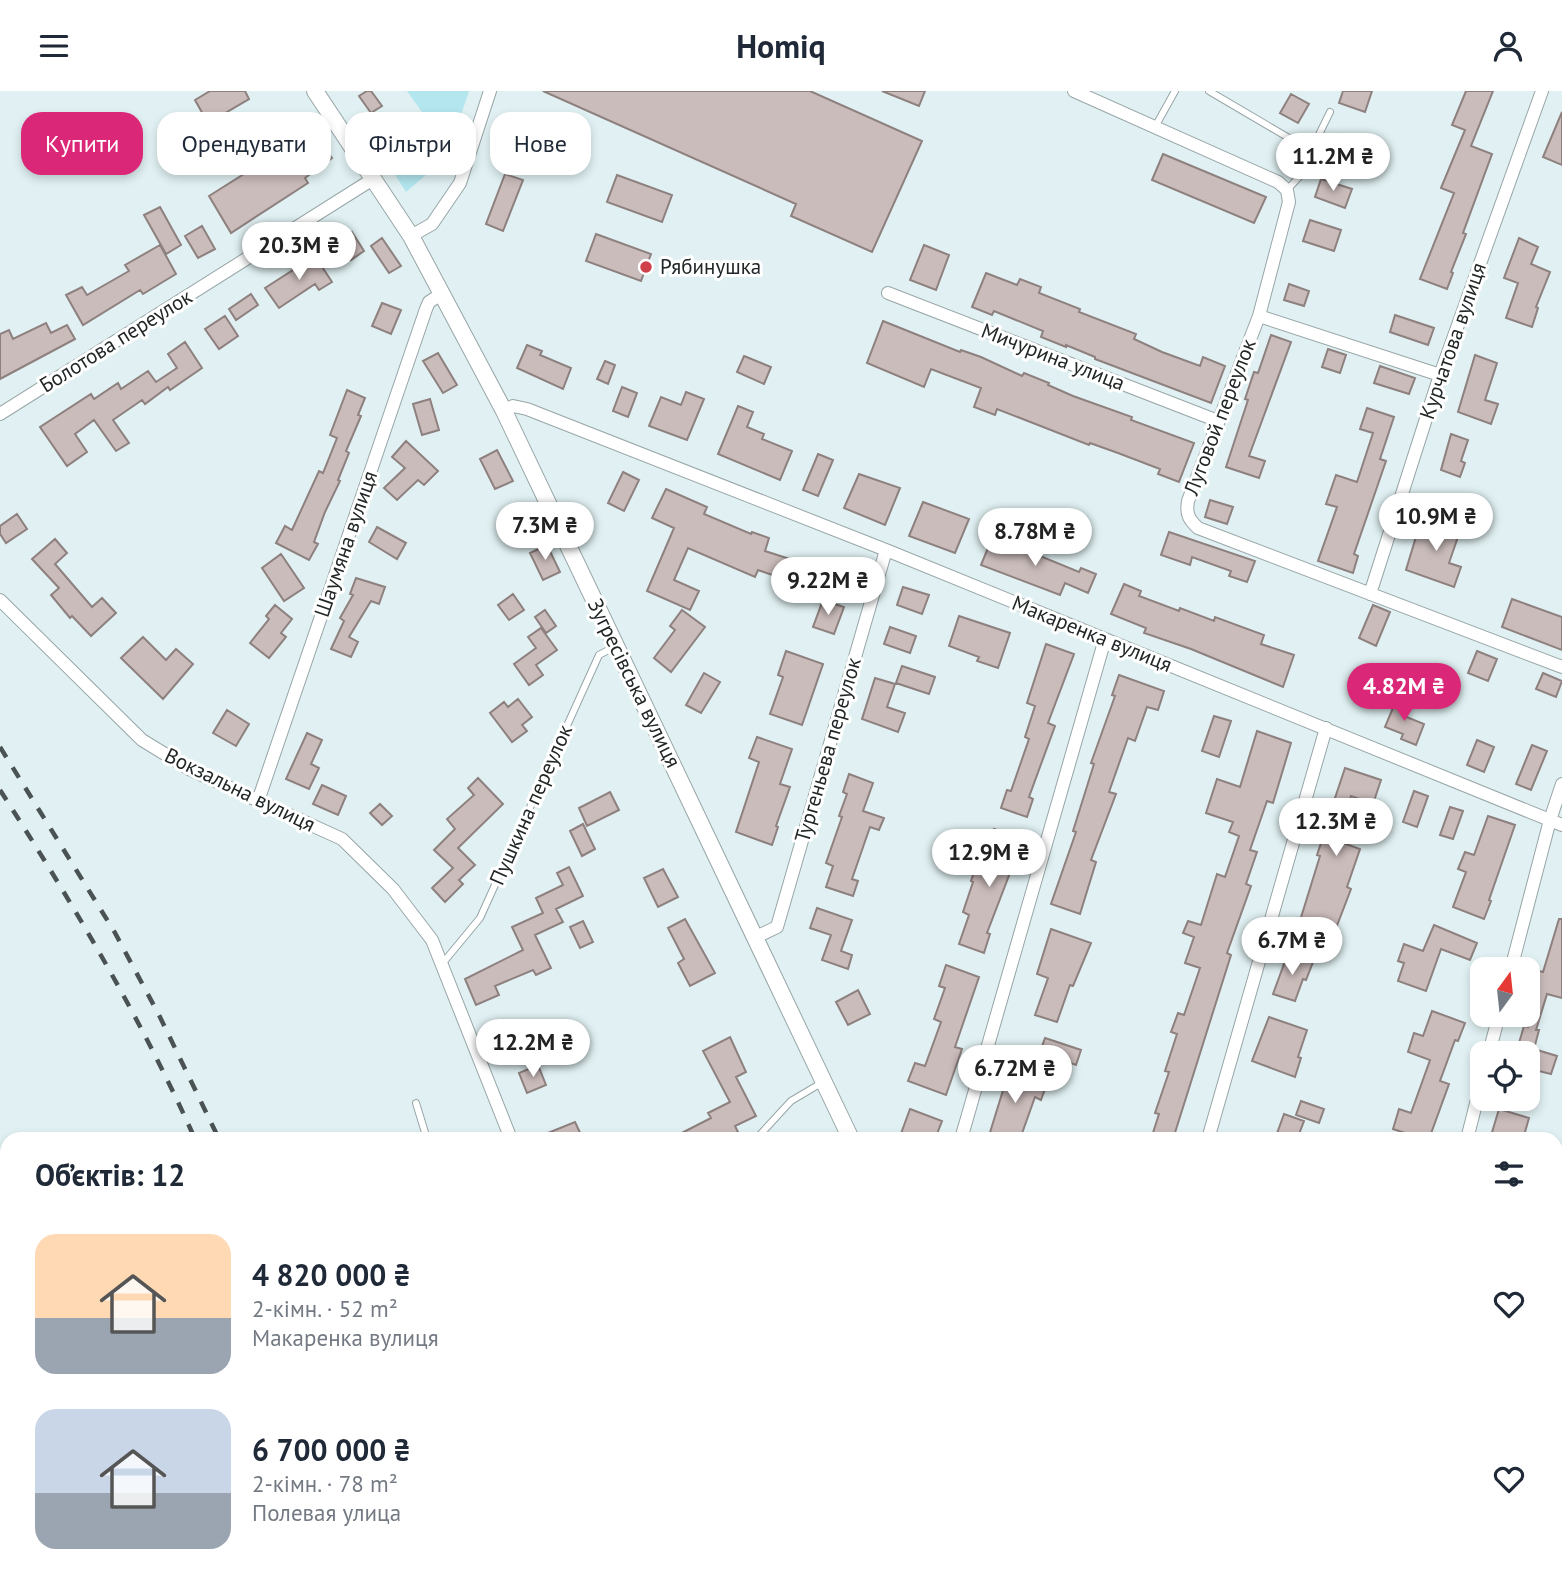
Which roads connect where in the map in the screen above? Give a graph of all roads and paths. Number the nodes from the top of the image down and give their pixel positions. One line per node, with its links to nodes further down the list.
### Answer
1 (315, 91): 10 (street, Зугресівська вулиця)
2 (490, 91): 12 (street)
3 (1074, 91): 8 (street)
4 (1175, 91): 8 (lane)
5 (1209, 91): 9 (lane)
6 (1542, 91): 16 (street, Курчатова вулиця)
7 (1330, 112): 9 (lane)
8 (1155, 127): 11 (street)
9 (1311, 151): 11 (lane)
10 (373, 179): 12 (street, Зугресівська вулиця); 18 (street, Болотова переулок)
11 (1287, 190): 15 (street, Луговой переулок)
12 (411, 236): 13 (street, Зугресівська вулиця)
13 (443, 293): 17 (street, Зугресівська вулиця); 28 (street, Шаумяна вулиця)
14 (888, 293): 19 (street, Мичурина улица)
15 (1259, 316): 16 (street); 19 (street, Луговой переулок)
16 (1440, 375): 21 (street, Курчатова вулиця)
17 (504, 411): 20 (street, Макаренка вулиця); 24 (street, Зугресівська вулиця)
18 (0, 414)
19 (1218, 421): 21 (street, Луговой переулок)
20 (886, 550): 23 (street, Макаренка вулиця); 30 (street, Тургеньева переулок)
21 (1370, 594): 25 (street, Луговой переулок)
22 (0, 600): 28 (street, Вокзальна вулиця)
23 (1105, 639): 26 (street, Макаренка вулиця); 40 (street)
24 (616, 645): 30 (street, Зугресівська вулиця); 32 (lane, Пушкина переулок)
25 (1562, 667)
26 (1326, 728): 29 (street, Макаренка вулиця); 41 (street)
27 (1562, 784): 29 (street)
28 (258, 801): 32 (street, Вокзальна вулиця)
29 (1556, 823): 31 (street)
30 (756, 937): 33 (street, Зугресівська вулиця)
31 (1515, 957)
32 (442, 964): 37 (street, Вокзальна вулиця)
33 (824, 1082): 38 (lane); 39 (street, Зугресівська вулиця)
34 (416, 1103): 36 (lane)
35 (1474, 1111): 42 (street)
36 (425, 1132)
37 (508, 1132)
38 (762, 1132)
39 (848, 1132)
40 (963, 1132)
41 (1210, 1132)
42 (1469, 1132)

